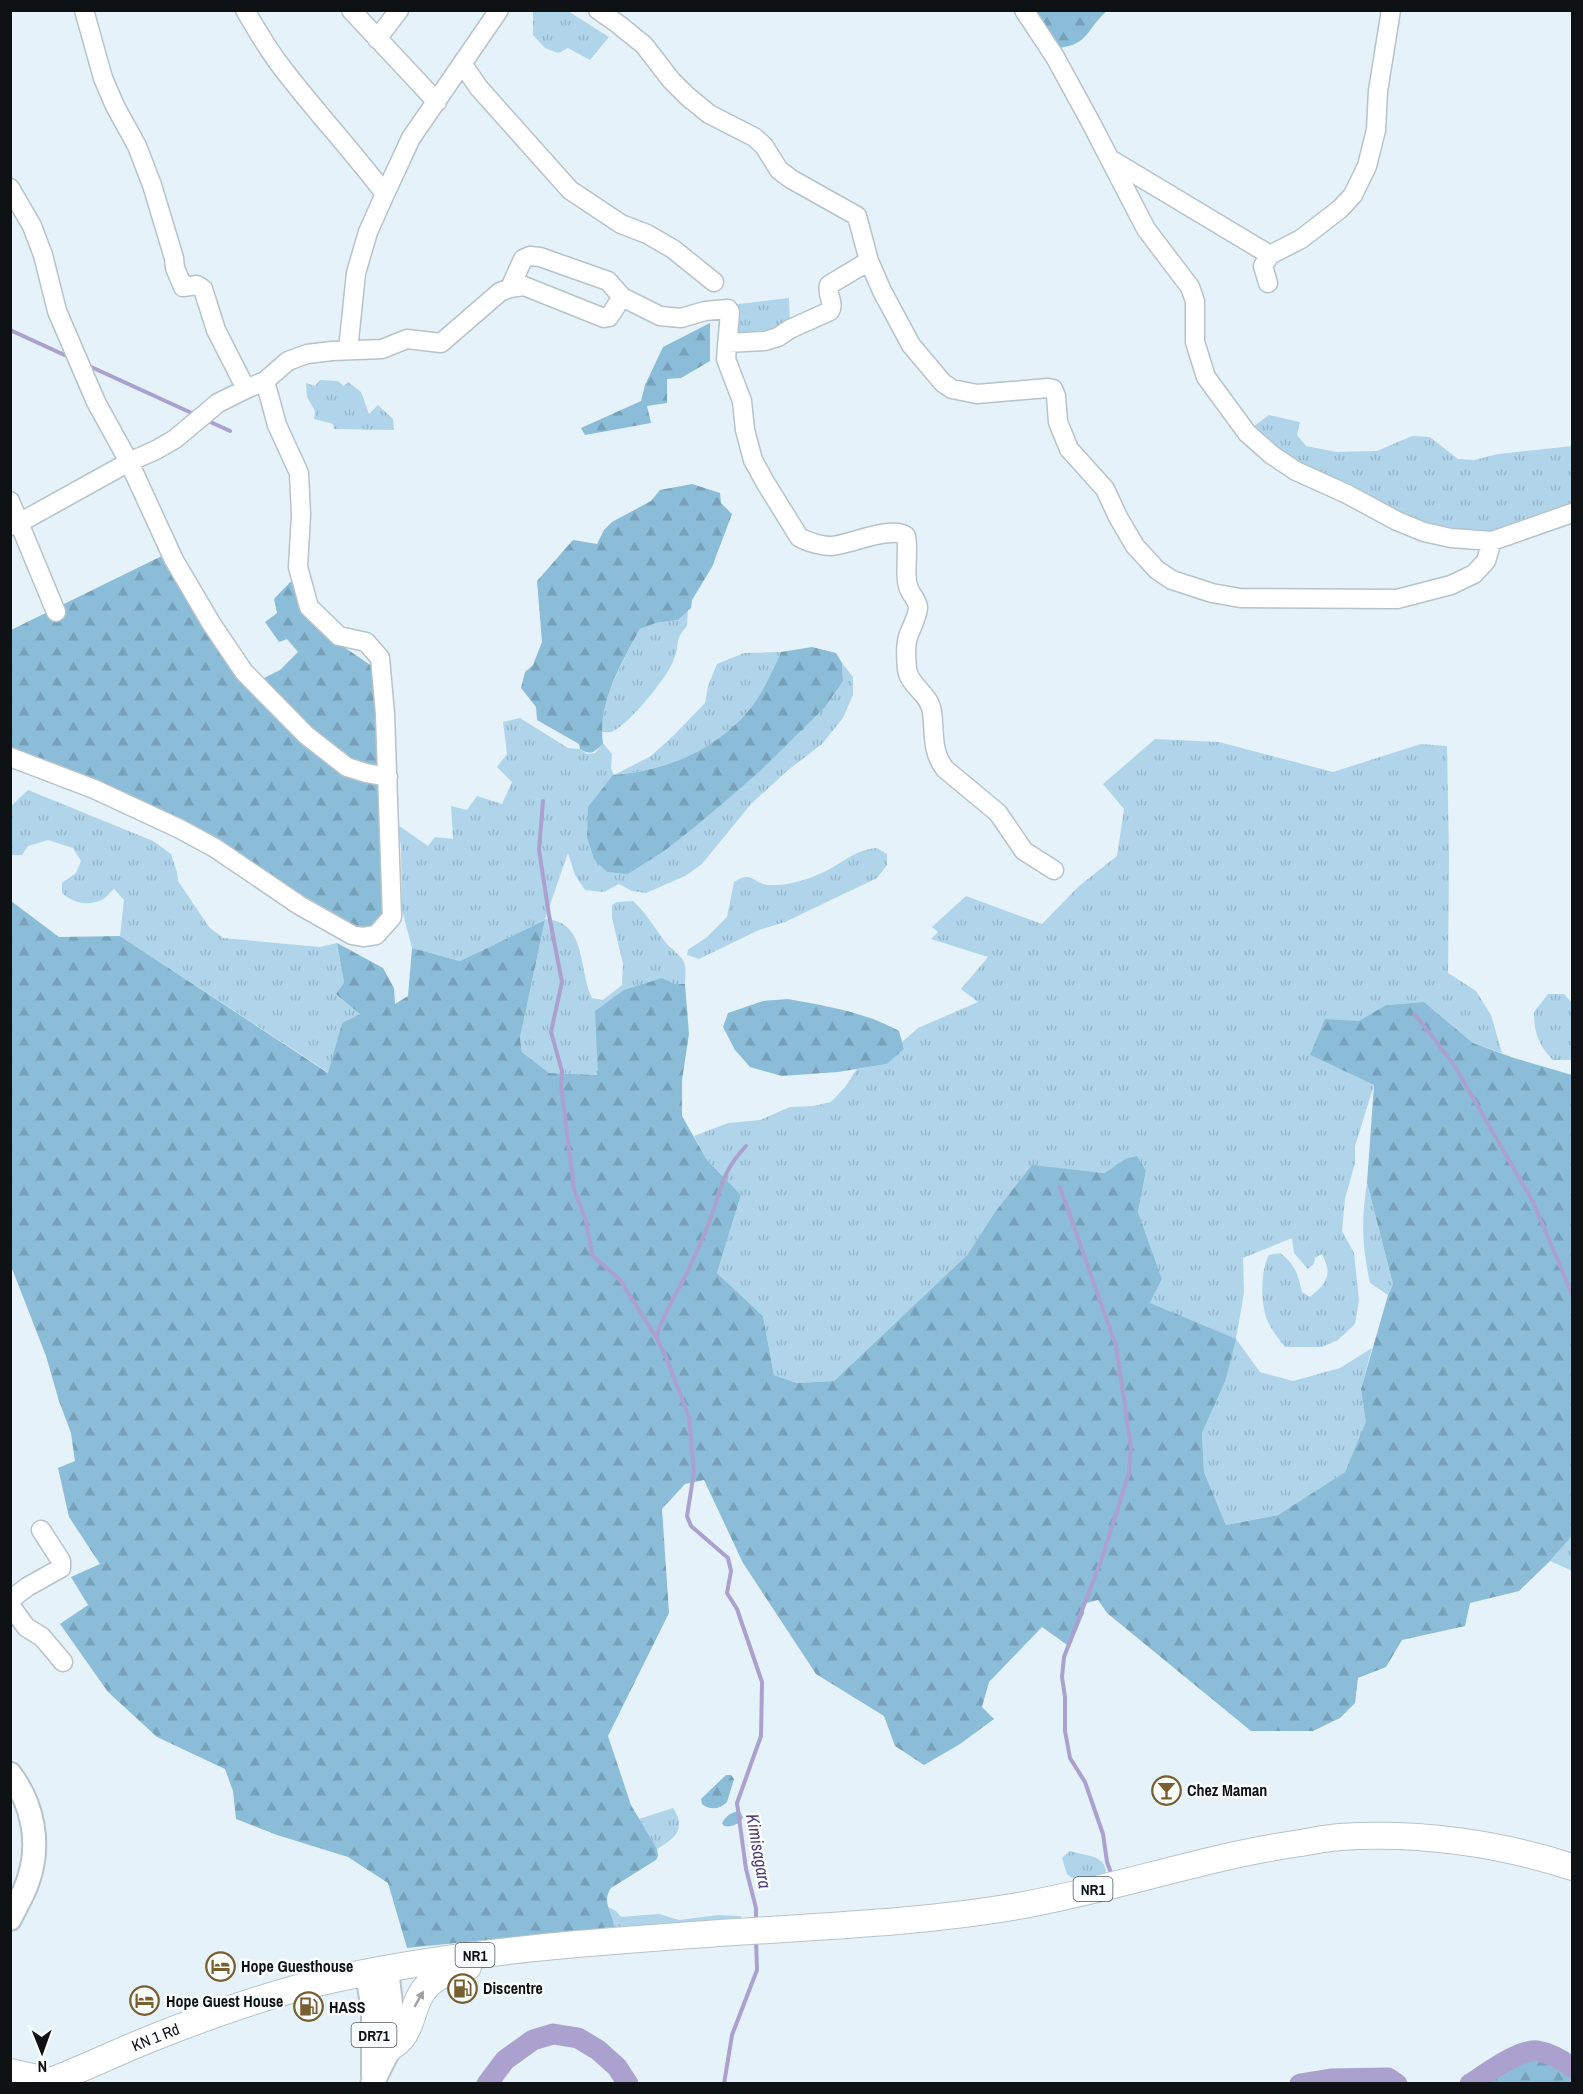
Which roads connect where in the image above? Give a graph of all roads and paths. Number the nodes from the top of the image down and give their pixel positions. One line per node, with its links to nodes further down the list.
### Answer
1 (84, 10): 24 (street)
2 (245, 10): 14 (street)
3 (351, 10): 9 (street)
4 (399, 10): 9 (street)
5 (499, 10): 10 (street)
6 (598, 10): 16 (street)
7 (1024, 10): 12 (street)
8 (1391, 10): 15 (street)
9 (377, 39): 11 (street)
10 (462, 65): 11 (street); 17 (street)
11 (437, 102): 14 (street)
12 (1108, 158): 15 (street); 29 (street)
13 (10, 188): 25 (street)
14 (385, 194): 22 (street)
15 (1270, 255): 18 (street)
16 (869, 261): 21 (street); 29 (street)
17 (714, 282)
18 (1268, 283)
19 (510, 288): 20 (street); 20 (street); 22 (street)
20 (622, 297): 21 (street)
21 (726, 343): 34 (street)
22 (348, 350): 23 (street)
23 (266, 381): 24 (street); 33 (street)
24 (246, 389): 25 (street)
25 (129, 462): 28 (street); 33 (street)
26 (10, 501): 28 (street)
27 (1572, 513): 29 (street)
28 (15, 524): 30 (street)
29 (1492, 541)
30 (56, 612)
31 (10, 745): 32 (street)
32 (16, 759): 33 (street)
33 (388, 777)
34 (1054, 870)
35 (41, 1530): 36 (street)
36 (10, 1600)
37 (10, 1605): 38 (street)
38 (63, 1662)
39 (10, 1774): 41 (main road)
40 (1572, 1867): 42 (highway, NR1)
41 (10, 1919)
42 (583, 1944): 43 (highway, NR1); 44 (highway, NR1)
43 (481, 1962): 44 (highway, NR1); 45 (highway, one-way to 43)
44 (378, 1975): 45 (main road, DR71); 47 (main road, DR71); 48 (highway, KN 1 Rd / NR1)
45 (390, 2048): 47 (main road, DR71)
46 (10, 2072): 48 (highway)
47 (373, 2082)
48 (55, 2083)

